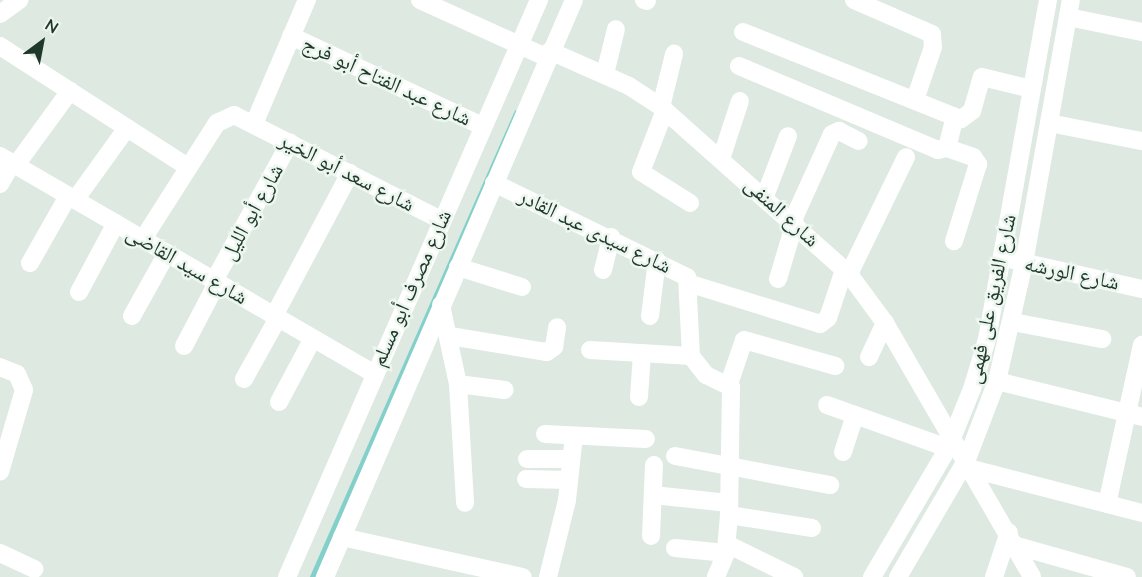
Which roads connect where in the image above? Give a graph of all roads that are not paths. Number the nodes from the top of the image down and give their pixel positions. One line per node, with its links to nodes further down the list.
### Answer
1 (18, 0): 9 (street)
2 (420, 0): 15 (street, شارع المنفى)
3 (539, 0): 15 (street, شارع مصرف أبو مسلم)
4 (574, 0): 17 (street, شارع مصرف أبو مسلم)
5 (855, 0): 23 (street)
6 (1048, 0): 20 (street, شارع الفريق على فهمى)
7 (307, 1): 13 (street, شارع سعد أبو الخير)
8 (1069, 8): 12 (street); 22 (street, شارع الفريق على فهمى)
9 (0, 14)
10 (616, 29): 19 (street)
11 (743, 32): 23 (street)
12 (1142, 32)
13 (291, 36): 28 (street, شارع سعد أبو الخير); 29 (street, شارع عبد الفتاح أبو فرج)
14 (0, 46): 21 (street)
15 (517, 46): 17 (street, شارع المنفى); 29 (street, شارع مصرف أبو مسلم)
16 (674, 54): 25 (street)
17 (549, 55): 19 (street, شارع المنفى); 41 (street, شارع مصرف أبو مسلم)
18 (739, 66): 35 (street)
19 (605, 74): 25 (street, شارع المنفى)
20 (1032, 87): 22 (street); 26 (street); 53 (street, شارع الفريق على فهمى)
21 (70, 91): 30 (street); 38 (street)
22 (1055, 92): 27 (street, شارع الفريق على فهمى)
23 (915, 100): 26 (street)
24 (740, 101): 37 (street)
25 (663, 109): 37 (street, شارع المنفى); 45 (street)
26 (955, 117): 35 (street)
27 (1049, 123): 33 (street); 56 (street, شارع الفريق على فهمى)
28 (254, 124): 34 (street, شارع سعد أبو الخير); 39 (street, شارع سعد أبو الخير)
29 (482, 126): 46 (street, شارع مصرف أبو مسلم)
30 (127, 128): 39 (street); 44 (street)
31 (788, 136): 43 (street)
32 (859, 141): 47 (street)
33 (1142, 141)
34 (290, 142): 40 (street, شارع سعد أبو الخير); 61 (street, شارع أبو الليل)
35 (947, 148): 51 (street)
36 (906, 157): 59 (street)
37 (721, 159): 43 (street, شارع المنفى)
38 (9, 161): 42 (street); 44 (street, شارع سيد القاضى)
39 (188, 167): 50 (street)
40 (350, 173): 46 (street, شارع سعد أبو الخير); 69 (street)
41 (494, 183): 49 (street, شارع سيدى عبد القادر); 57 (street, شارع مصرف أبو مسلم)
42 (0, 184)
43 (765, 196): 47 (street, شارع المنفى)
44 (72, 198): 48 (street, شارع سيد القاضى); 55 (street)
45 (690, 203)
46 (441, 220): 84 (street, شارع مصرف أبو مسلم)
47 (794, 221): 59 (street, شارع المنفى); 60 (street)
48 (116, 223): 50 (street, شارع سيد القاضى); 65 (street)
49 (611, 237): 54 (street, شارع سيدى عبد القادر); 58 (street)
50 (143, 239): 52 (street, شارع سيد القاضى)
51 (954, 241)
52 (167, 253): 61 (street, شارع سيد القاضى); 67 (street)
53 (1002, 258): 56 (street, شارع الورشه); 98 (street, شارع الفريق على فهمى)
54 (657, 260): 62 (street, شارع سيدى عبد القادر); 68 (street)
55 (30, 263)
56 (1024, 263): 64 (street, شارع الورشه); 70 (street, شارع الفريق على فهمى)
57 (458, 267): 63 (street); 66 (street, شارع مصرف أبو مسلم)
58 (603, 270)
59 (847, 272): 62 (street); 71 (street, شارع المنفى)
60 (778, 279)
61 (216, 282): 69 (street, شارع سيد القاضى); 77 (street, شارع أبو الليل)
62 (691, 284): 80 (street, شارع سيدى عبد القادر)
63 (522, 287)
64 (1142, 289)
65 (79, 292)
66 (441, 305): 73 (street); 116 (street, شارع مصرف أبو مسلم)
67 (132, 316)
68 (650, 316)
69 (276, 317): 74 (street, شارع سيد القاضى); 85 (street)
70 (1012, 322): 75 (street); 86 (street, شارع الفريق على فهمى)
71 (885, 323): 81 (street); 98 (street, شارع المنفى)
72 (558, 327): 73 (street)
73 (450, 336): 87 (street)
74 (313, 338): 84 (street, شارع سيد القاضى); 91 (street)
75 (1102, 339)
76 (1142, 345): 94 (street)
77 (184, 346)
78 (590, 350): 79 (street)
79 (642, 353): 80 (street); 90 (street)
80 (691, 356): 88 (street)
81 (869, 357)
82 (835, 366): 88 (street)
83 (0, 367): 106 (street)
84 (373, 373): 123 (street, شارع مصرف أبو مسلم)
85 (244, 380)
86 (997, 381): 94 (street); 104 (street, شارع الفريق على فهمى)
87 (458, 384): 89 (street); 111 (street)
88 (729, 384): 103 (street)
89 (505, 390)
90 (639, 398)
91 (279, 402)
92 (827, 405): 93 (street)
93 (855, 415): 98 (street); 99 (street)
94 (1134, 416): 112 (street)
95 (545, 434): 96 (street)
96 (574, 436): 97 (street); 102 (street)
97 (646, 439)
98 (951, 442): 104 (street, شارع المنفى); 129 (street, شارع الفريق على فهمى)
99 (843, 452)
100 (675, 456): 103 (street)
101 (527, 459): 102 (street)
102 (571, 459): 108 (street)
103 (730, 462): 109 (street); 113 (street)
104 (969, 464): 112 (street); 118 (street, شارع المنفى); 130 (street, شارع الفريق على فهمى)
105 (654, 465): 110 (street)
106 (0, 472)
107 (526, 478): 108 (street)
108 (569, 480): 126 (street)
109 (830, 485)
110 (652, 495): 113 (street); 117 (street)
111 (465, 502)
112 (1107, 504): 114 (street)
113 (729, 509): 115 (street); 120 (street)
114 (1142, 513)
115 (812, 528)
116 (342, 537): 124 (street, شارع مصرف أبو مسلم); 125 (street)
117 (651, 537)
118 (1013, 539): 131 (street); 132 (street, شارع المنفى); 133 (street)
119 (675, 548): 120 (street)
120 (726, 548): 127 (street); 128 (street)
121 (0, 553): 122 (street)
122 (35, 569)
123 (287, 577)
124 (326, 577)
125 (523, 577)
126 (548, 577)
127 (716, 577)
128 (794, 577)
129 (872, 577)
130 (898, 577)
131 (994, 577)
132 (1032, 577)
133 (1127, 577)

